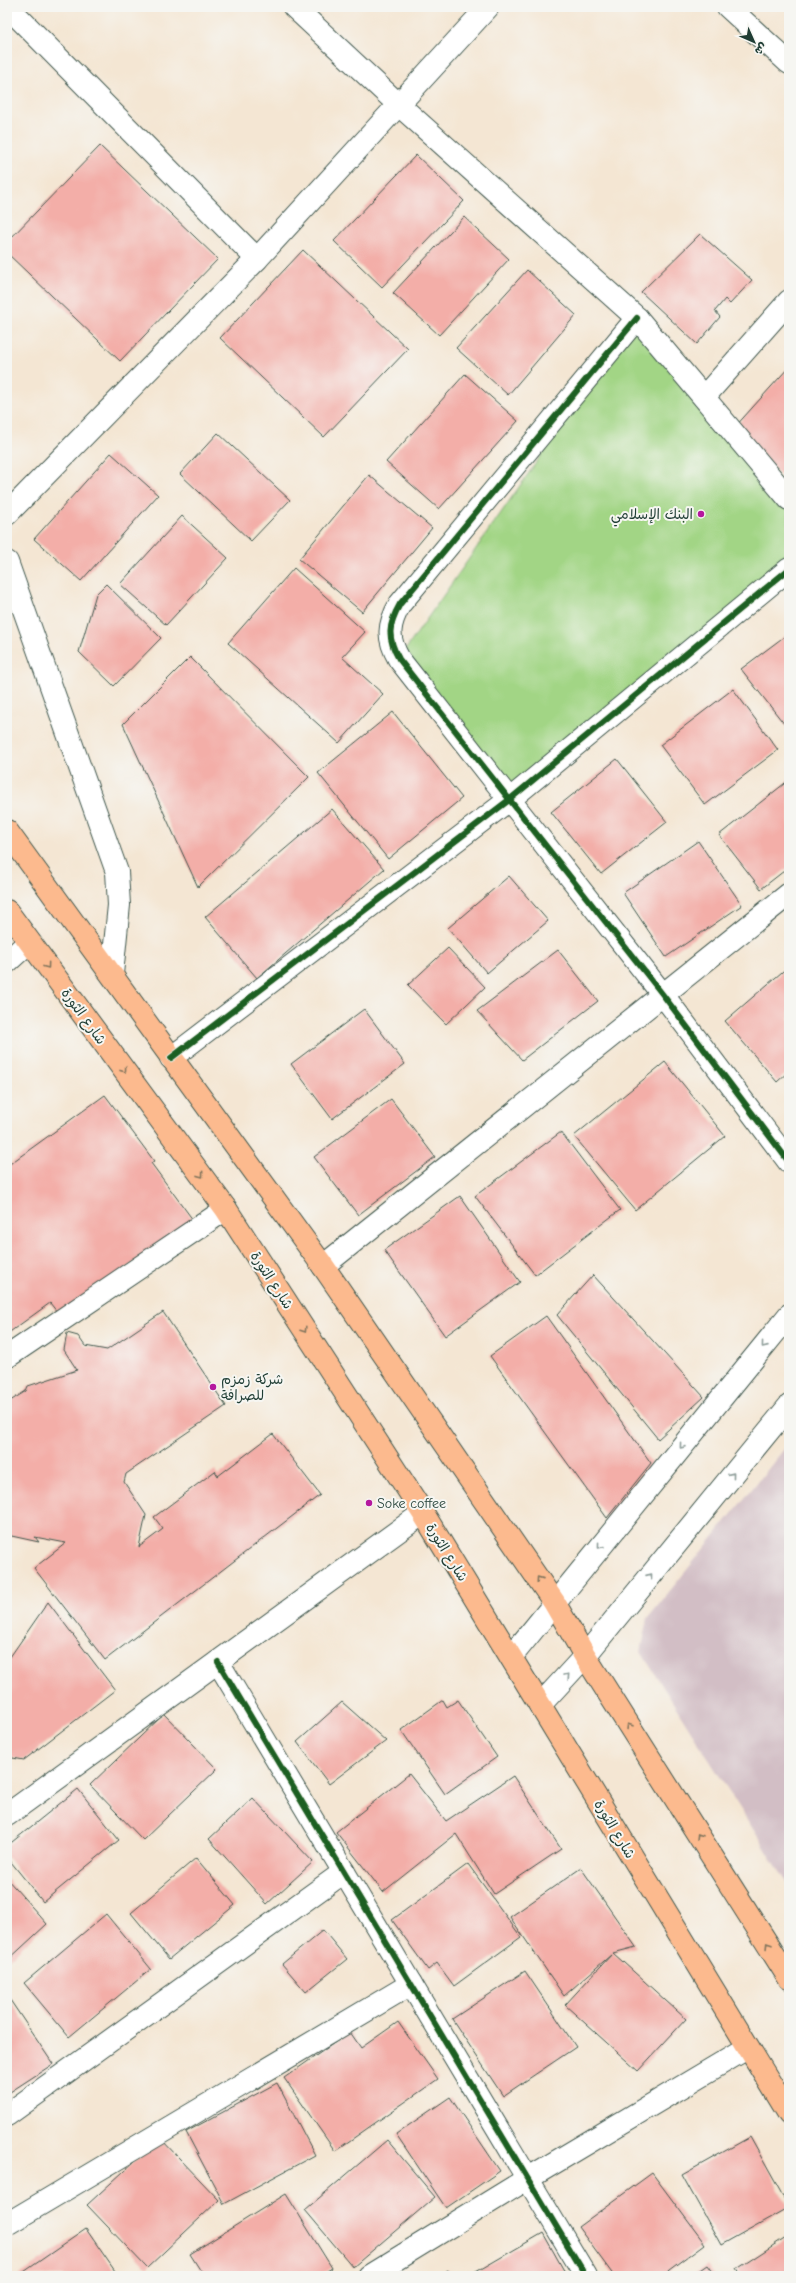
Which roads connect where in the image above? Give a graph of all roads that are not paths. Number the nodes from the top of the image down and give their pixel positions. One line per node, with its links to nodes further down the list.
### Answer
1 (8, 7): 7 (street)
2 (294, 7): 6 (street)
3 (488, 7): 6 (street)
4 (728, 7): 5 (street)
5 (789, 63)
6 (399, 105): 7 (street); 9 (street)
7 (257, 259): 12 (street)
8 (789, 301): 10 (street)
9 (636, 318): 10 (street); 15 (street)
10 (704, 398): 11 (street)
11 (789, 499)
12 (7, 514)
13 (7, 562): 21 (street)
14 (789, 569): 15 (street)
15 (510, 800): 22 (street); 23 (street)
16 (7, 831): 21 (main road)
17 (789, 894): 22 (street)
18 (7, 912): 19 (main road, شارع الثورة)
19 (30, 942): 20 (street); 25 (main road, شارع الثورة, one-way to 25)
20 (7, 962)
21 (112, 974): 23 (main road)
22 (664, 995): 24 (street); 26 (street)
23 (171, 1058): 26 (main road)
24 (789, 1162)
25 (226, 1209): 28 (street); 30 (main road, شارع الثورة, one-way to 30)
26 (322, 1266): 31 (main road, one-way to 26)
27 (789, 1315): 31 (street, one-way to 31)
28 (7, 1356)
29 (789, 1406): 32 (street, one-way to 29)
30 (422, 1513): 33 (main road, شارع الثورة); 34 (street)
31 (554, 1602): 32 (main road); 33 (street)
32 (585, 1656): 35 (street, one-way to 32); 38 (main road, one-way to 32)
33 (511, 1657): 35 (main road, شارع الثورة)
34 (218, 1662): 36 (street); 37 (street)
35 (540, 1705): 40 (main road, شارع الثورة)
36 (7, 1815)
37 (344, 1872): 39 (street); 42 (street)
38 (789, 1978)
39 (411, 1984): 43 (street); 44 (street)
40 (748, 2048): 41 (main road, شارع الثورة); 43 (street)
41 (789, 2114)
42 (7, 2115)
43 (527, 2179): 45 (street); 46 (street)
44 (7, 2224)
45 (369, 2276)
46 (586, 2276)

